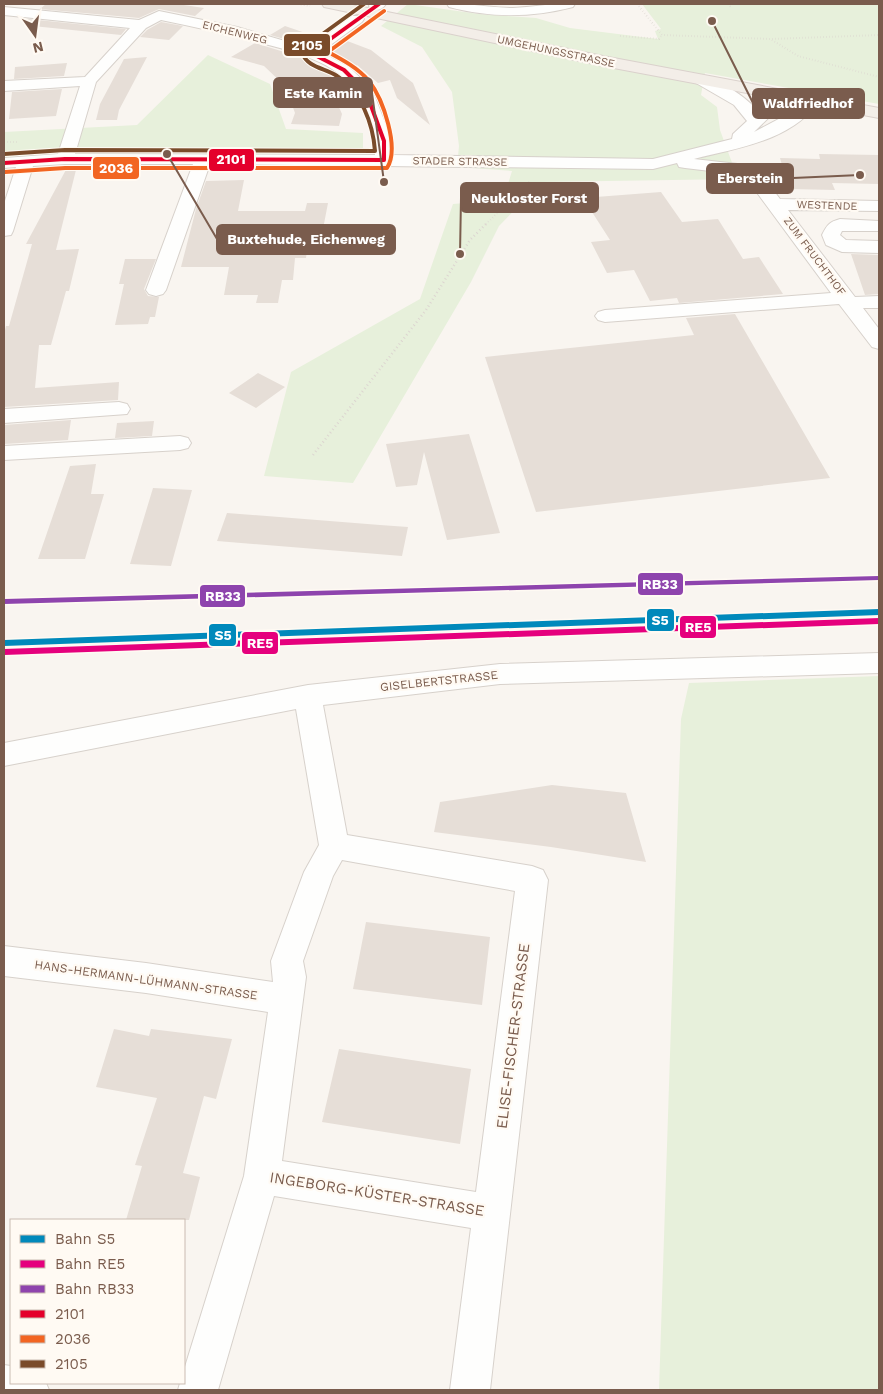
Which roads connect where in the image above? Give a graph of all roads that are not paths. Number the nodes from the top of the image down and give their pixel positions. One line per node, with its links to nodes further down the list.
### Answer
1 (80, 4): 6 (street)
2 (329, 4): 10 (main road, UMGEHUNGSSTRASSE)
3 (454, 4): 4 (street)
4 (568, 4)
5 (4, 11): 6 (street)
6 (66, 16): 8 (street)
7 (357, 19): 9 (street)
8 (141, 25): 9 (street, EICHENWEG); 11 (street)
9 (310, 53): 20 (street, EICHENWEG)
10 (702, 80): 13 (main road, UMGEHUNGSSTRASSE); 16 (street)
11 (89, 81): 12 (street); 19 (street)
12 (4, 86)
13 (783, 95): 14 (main road, UMGEHUNGSSTRASSE); 16 (street)
14 (811, 100): 15 (main road, UMGEHUNGSSTRASSE); 17 (street, STADER STRASSE)
15 (879, 113)
16 (756, 121): 17 (street)
17 (733, 144): 21 (street, STADER STRASSE); 24 (street, ZUM FRUCHTHOF)
18 (203, 159): 19 (street, STADER STRASSE); 20 (street, STADER STRASSE); 30 (street)
19 (64, 160): 22 (street, STADER STRASSE)
20 (384, 160): 21 (street, STADER STRASSE)
21 (669, 161): 24 (street)
22 (26, 162): 23 (street, STADER STRASSE); 28 (street)
23 (4, 163)
24 (749, 170): 25 (street, ZUM FRUCHTHOF)
25 (775, 204): 26 (street, WESTENDE); 31 (street, ZUM FRUCHTHOF)
26 (879, 206)
27 (879, 226): 29 (street)
28 (4, 232)
29 (879, 247)
30 (156, 290)
31 (847, 300): 32 (street); 33 (street); 34 (street, ZUM FRUCHTHOF)
32 (879, 302)
33 (605, 316)
34 (879, 343)
35 (118, 409): 36 (street)
36 (4, 416)
37 (180, 443): 38 (street)
38 (4, 453)
39 (879, 663): 40 (street, GISELBERTSTRASSE)
40 (308, 696): 41 (street, GISELBERTSTRASSE); 42 (street)
41 (4, 754)
42 (334, 846): 44 (street); 46 (street, ELISE-FISCHER-STRASSE)
43 (4, 961): 44 (street, HANS-HERMANN-LÜHMANN-STRASSE)
44 (287, 1000): 45 (street)
45 (262, 1176): 46 (street, INGEBORG-KÜSTER-STRASSE); 49 (street)
46 (492, 1213): 50 (street, ELISE-FISCHER-STRASSE)
47 (4, 1385): 48 (street)
48 (29, 1390)
49 (198, 1390)
50 (470, 1390)

